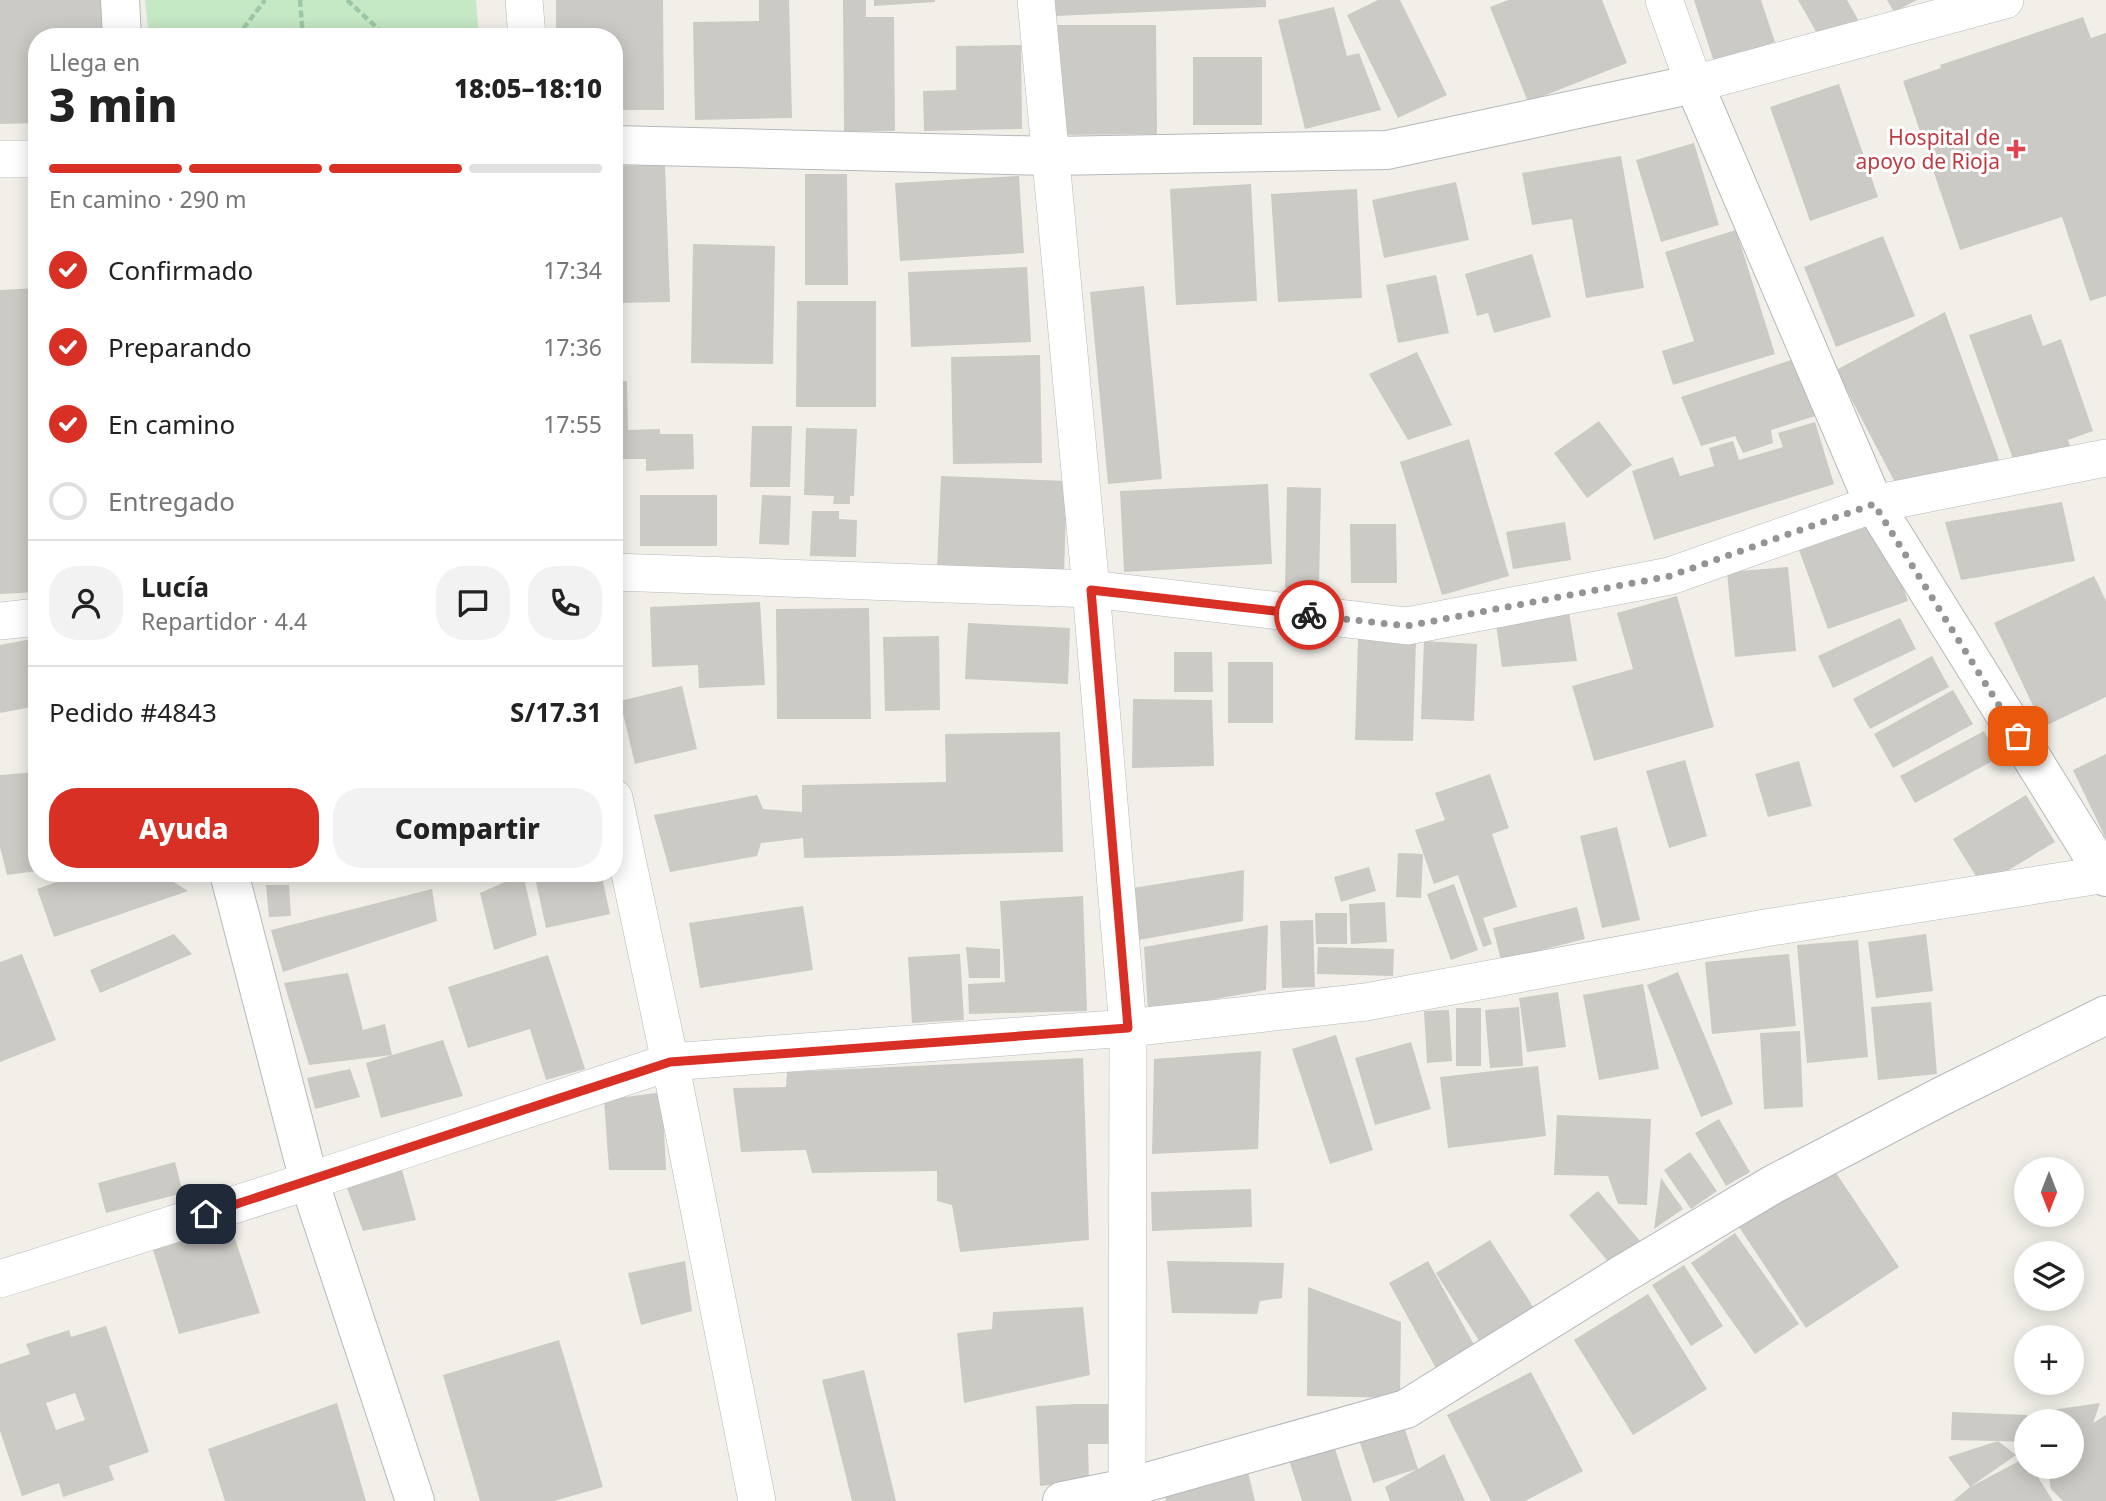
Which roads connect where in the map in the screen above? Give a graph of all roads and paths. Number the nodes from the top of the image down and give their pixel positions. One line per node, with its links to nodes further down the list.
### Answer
1 (120, 0): 9 (street)
2 (265, 0): 10 (path)
3 (300, 0): 11 (path)
4 (347, 0): 12 (path)
5 (524, 0): 13 (street)
6 (1036, 0): 16 (street)
7 (1664, 0): 14 (street)
8 (2005, 0): 14 (street)
9 (122, 28)
10 (244, 28)
11 (302, 28)
12 (377, 28)
13 (526, 28)
14 (1694, 84): 16 (street); 20 (street)
15 (623, 145): 16 (street)
16 (1051, 156): 22 (street)
17 (0, 159): 18 (street)
18 (28, 159)
19 (2106, 458): 20 (street)
20 (1874, 504): 22 (street); 26 (street)
21 (623, 572): 22 (street)
22 (1091, 590): 29 (street)
23 (28, 618): 24 (street)
24 (0, 621)
25 (623, 840): 30 (street)
26 (2105, 875): 29 (street)
27 (231, 882): 31 (street)
28 (2106, 1015): 33 (street)
29 (1128, 1028): 30 (street); 33 (street)
30 (670, 1062): 31 (street); 35 (street)
31 (309, 1181): 32 (street); 34 (street)
32 (0, 1279)
33 (1126, 1494): 36 (street)
34 (415, 1501)
35 (757, 1501)
36 (1062, 1501)

